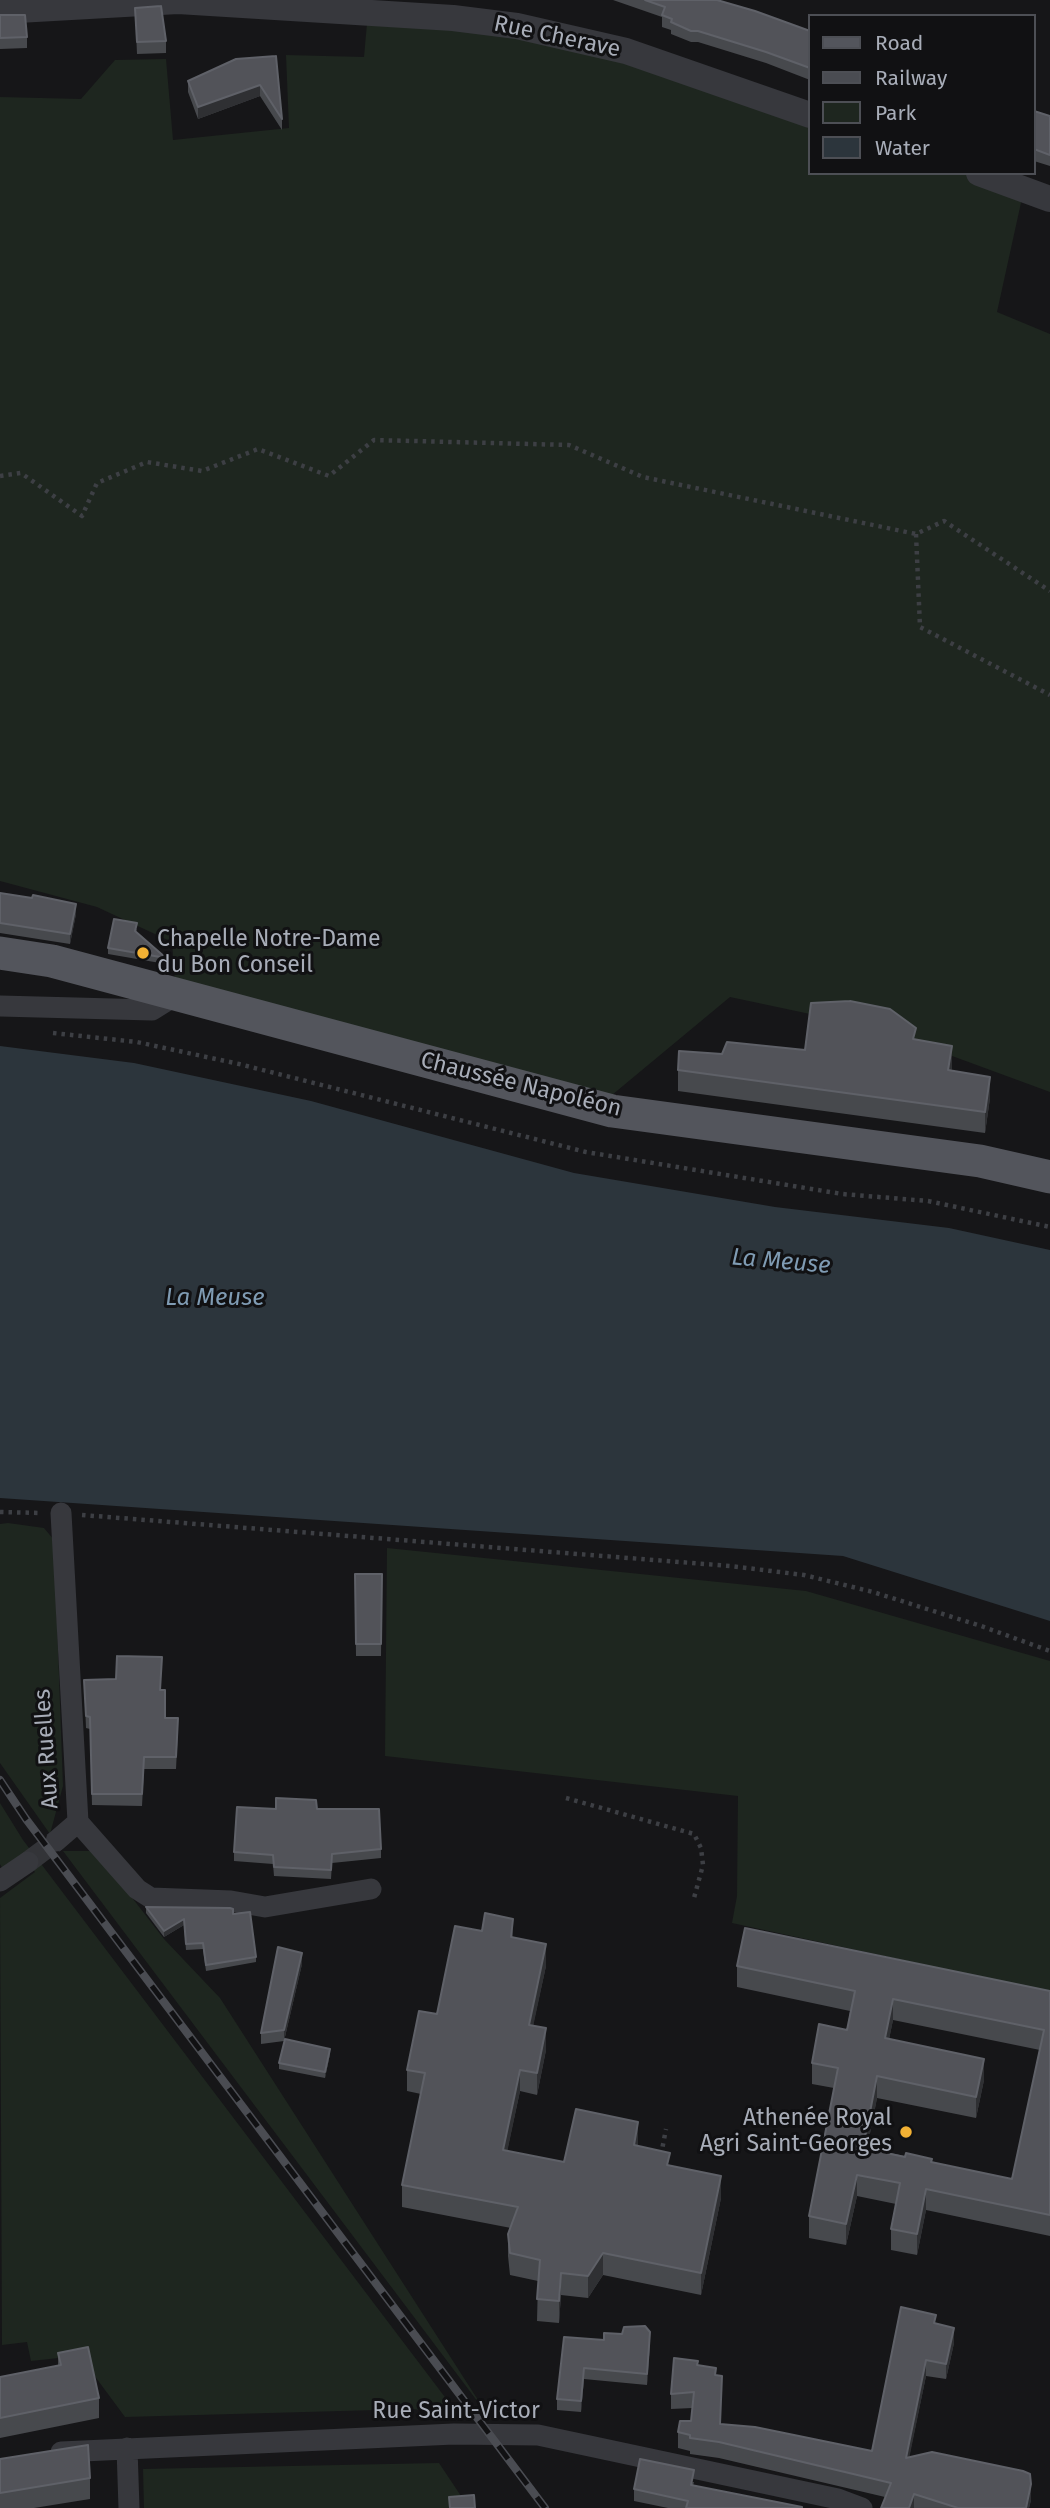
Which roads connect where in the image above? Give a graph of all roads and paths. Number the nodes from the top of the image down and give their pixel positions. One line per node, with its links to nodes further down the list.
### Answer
1 (0, 11): 2 (street, Rue Cherave)
2 (808, 114)
3 (984, 175): 4 (street)
4 (1050, 199)
5 (0, 476): 6 (path)
6 (916, 534): 7 (path); 8 (path)
7 (1050, 591)
8 (1050, 695)
9 (0, 953): 10 (main road, Chaussée Napoléon)
10 (176, 995): 11 (street); 13 (main road, Chaussée Napoléon)
11 (0, 1006)
12 (46, 1032): 14 (path)
13 (1050, 1177)
14 (1050, 1227)
15 (0, 1511): 16 (path)
16 (61, 1513): 17 (path); 19 (street, Aux Ruelles)
17 (1050, 1651)
18 (566, 1798): 24 (path)
19 (78, 1822): 20 (street); 23 (street, Aux Ruelles)
20 (56, 1841)
21 (28, 1862): 22 (street)
22 (0, 1881)
23 (371, 1889)
24 (694, 1898)
25 (666, 2129): 26 (path)
26 (660, 2160)
27 (127, 2448): 28 (street, Rue Saint-Victor); 29 (street); 30 (street, Rue Saint-Victor)
28 (38, 2456)
29 (129, 2508)
30 (862, 2508)

